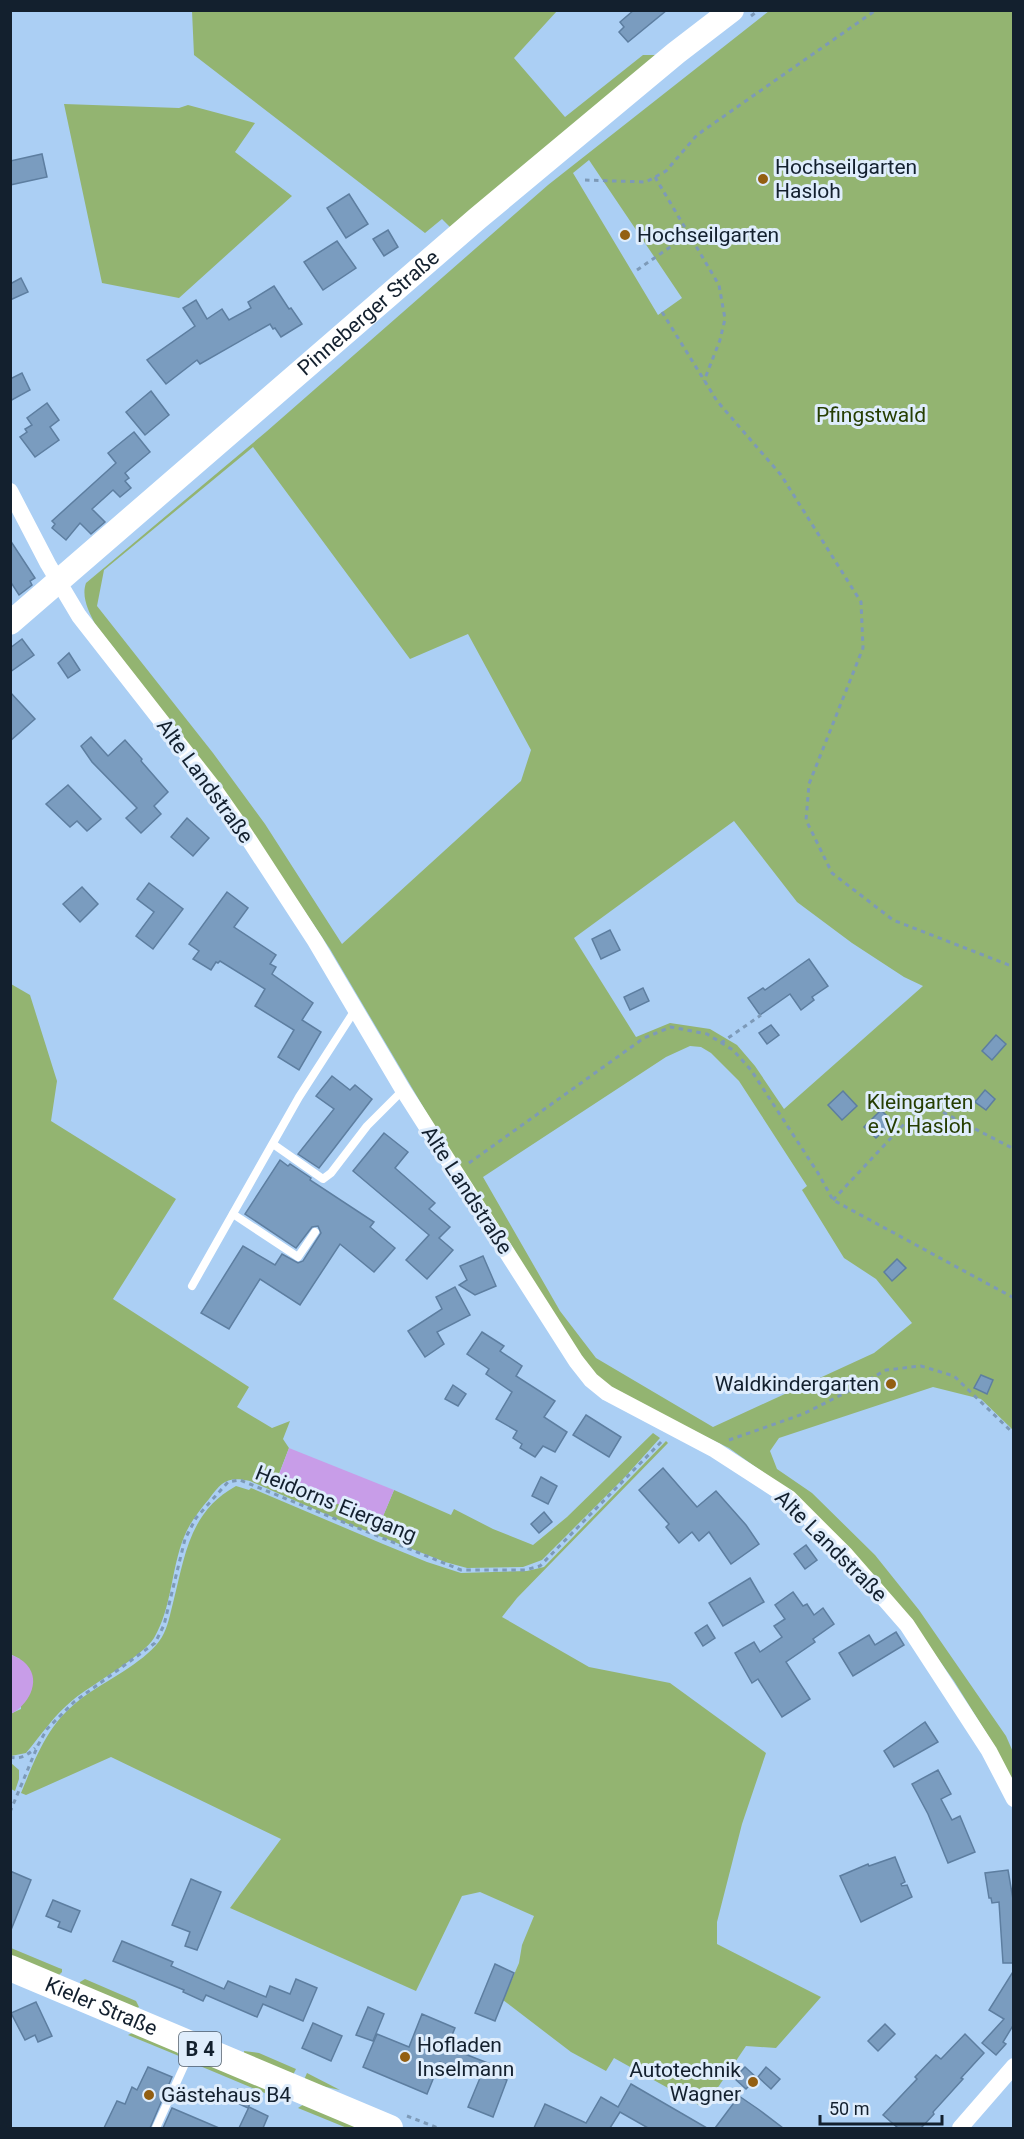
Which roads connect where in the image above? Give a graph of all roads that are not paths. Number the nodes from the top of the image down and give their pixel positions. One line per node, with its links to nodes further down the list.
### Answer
1 (732, 10): 3 (main road, Pinneberger Straße)
2 (10, 491): 3 (street, Alte Landstraße)
3 (58, 582): 4 (main road, Pinneberger Straße); 5 (street, Alte Landstraße)
4 (10, 623)
5 (355, 1010): 6 (street, Alte Landstraße); 7 (lane)
6 (403, 1090): 7 (lane); 11 (street, Alte Landstraße)
7 (273, 1144): 8 (lane)
8 (233, 1214): 9 (lane); 10 (lane)
9 (315, 1232)
10 (192, 1286)
11 (1014, 1799)
12 (10, 1968): 13 (main road, Kieler Straße / B 4)
13 (193, 2046): 15 (lane); 16 (main road, Kieler Straße / B 4)
14 (1014, 2066): 17 (street)
15 (156, 2128)
16 (390, 2128)
17 (960, 2128)

